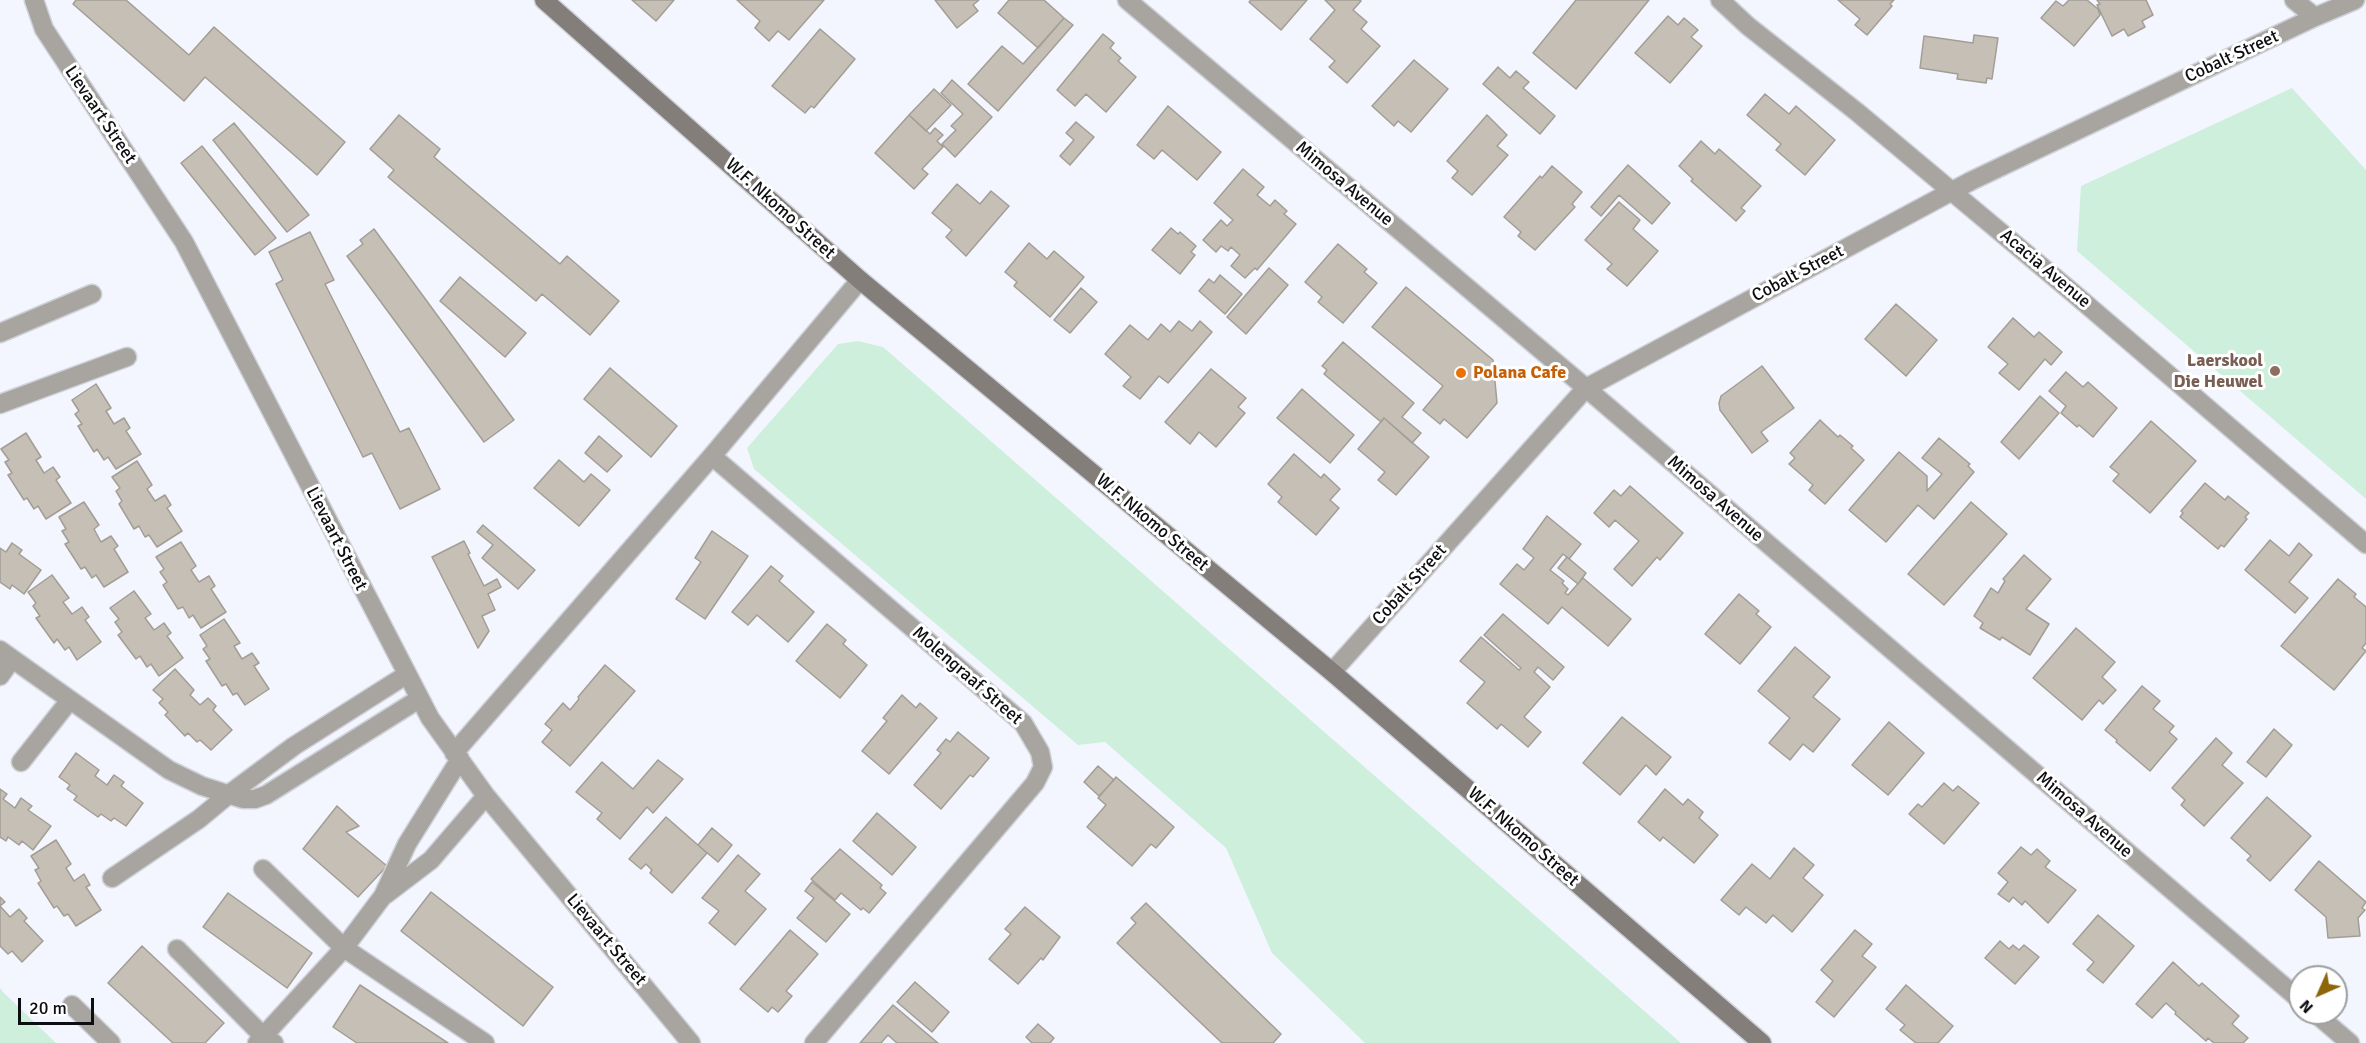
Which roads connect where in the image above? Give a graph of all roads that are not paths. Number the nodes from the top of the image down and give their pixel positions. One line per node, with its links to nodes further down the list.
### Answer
1 (34, 0): 19 (street, Lievaart Street)
2 (543, 0): 9 (main road, W.F. Nkomo Street)
3 (1126, 0): 13 (street, Mimosa Avenue)
4 (1720, 0): 8 (street, Acacia Avenue)
5 (2294, 0): 7 (street)
6 (2355, 0): 7 (street, Cobalt Street)
7 (2314, 17): 8 (street, Cobalt Street)
8 (1952, 191): 13 (street, Cobalt Street); 16 (street, Acacia Avenue)
9 (860, 280): 15 (street); 18 (main road, W.F. Nkomo Street)
10 (92, 294): 11 (street)
11 (0, 333)
12 (127, 357): 14 (street)
13 (1586, 388): 18 (street, Cobalt Street); 32 (street, Mimosa Avenue)
14 (0, 404)
15 (712, 456): 23 (street); 39 (street, Molengraaf Street)
16 (2366, 544)
17 (6, 655): 20 (street); 22 (street)
18 (1332, 672): 40 (main road, W.F. Nkomo Street)
19 (406, 675): 21 (street, Lievaart Street); 25 (street)
20 (0, 676)
21 (419, 699): 23 (street, Lievaart Street); 25 (street)
22 (70, 700): 24 (street); 25 (street)
23 (457, 756): 26 (street, Lievaart Street); 29 (street)
24 (21, 762)
25 (228, 795): 28 (street)
26 (486, 796): 29 (street); 38 (street, Lievaart Street)
27 (263, 869): 30 (street)
28 (112, 878)
29 (383, 896): 30 (street)
30 (344, 948): 35 (street); 37 (street)
31 (177, 949): 35 (street)
32 (2288, 990)
33 (72, 1005): 36 (street)
34 (2329, 1025): 41 (street)
35 (265, 1041)
36 (111, 1043)
37 (485, 1043)
38 (691, 1043)
39 (814, 1043)
40 (1762, 1043)
41 (2350, 1043)

